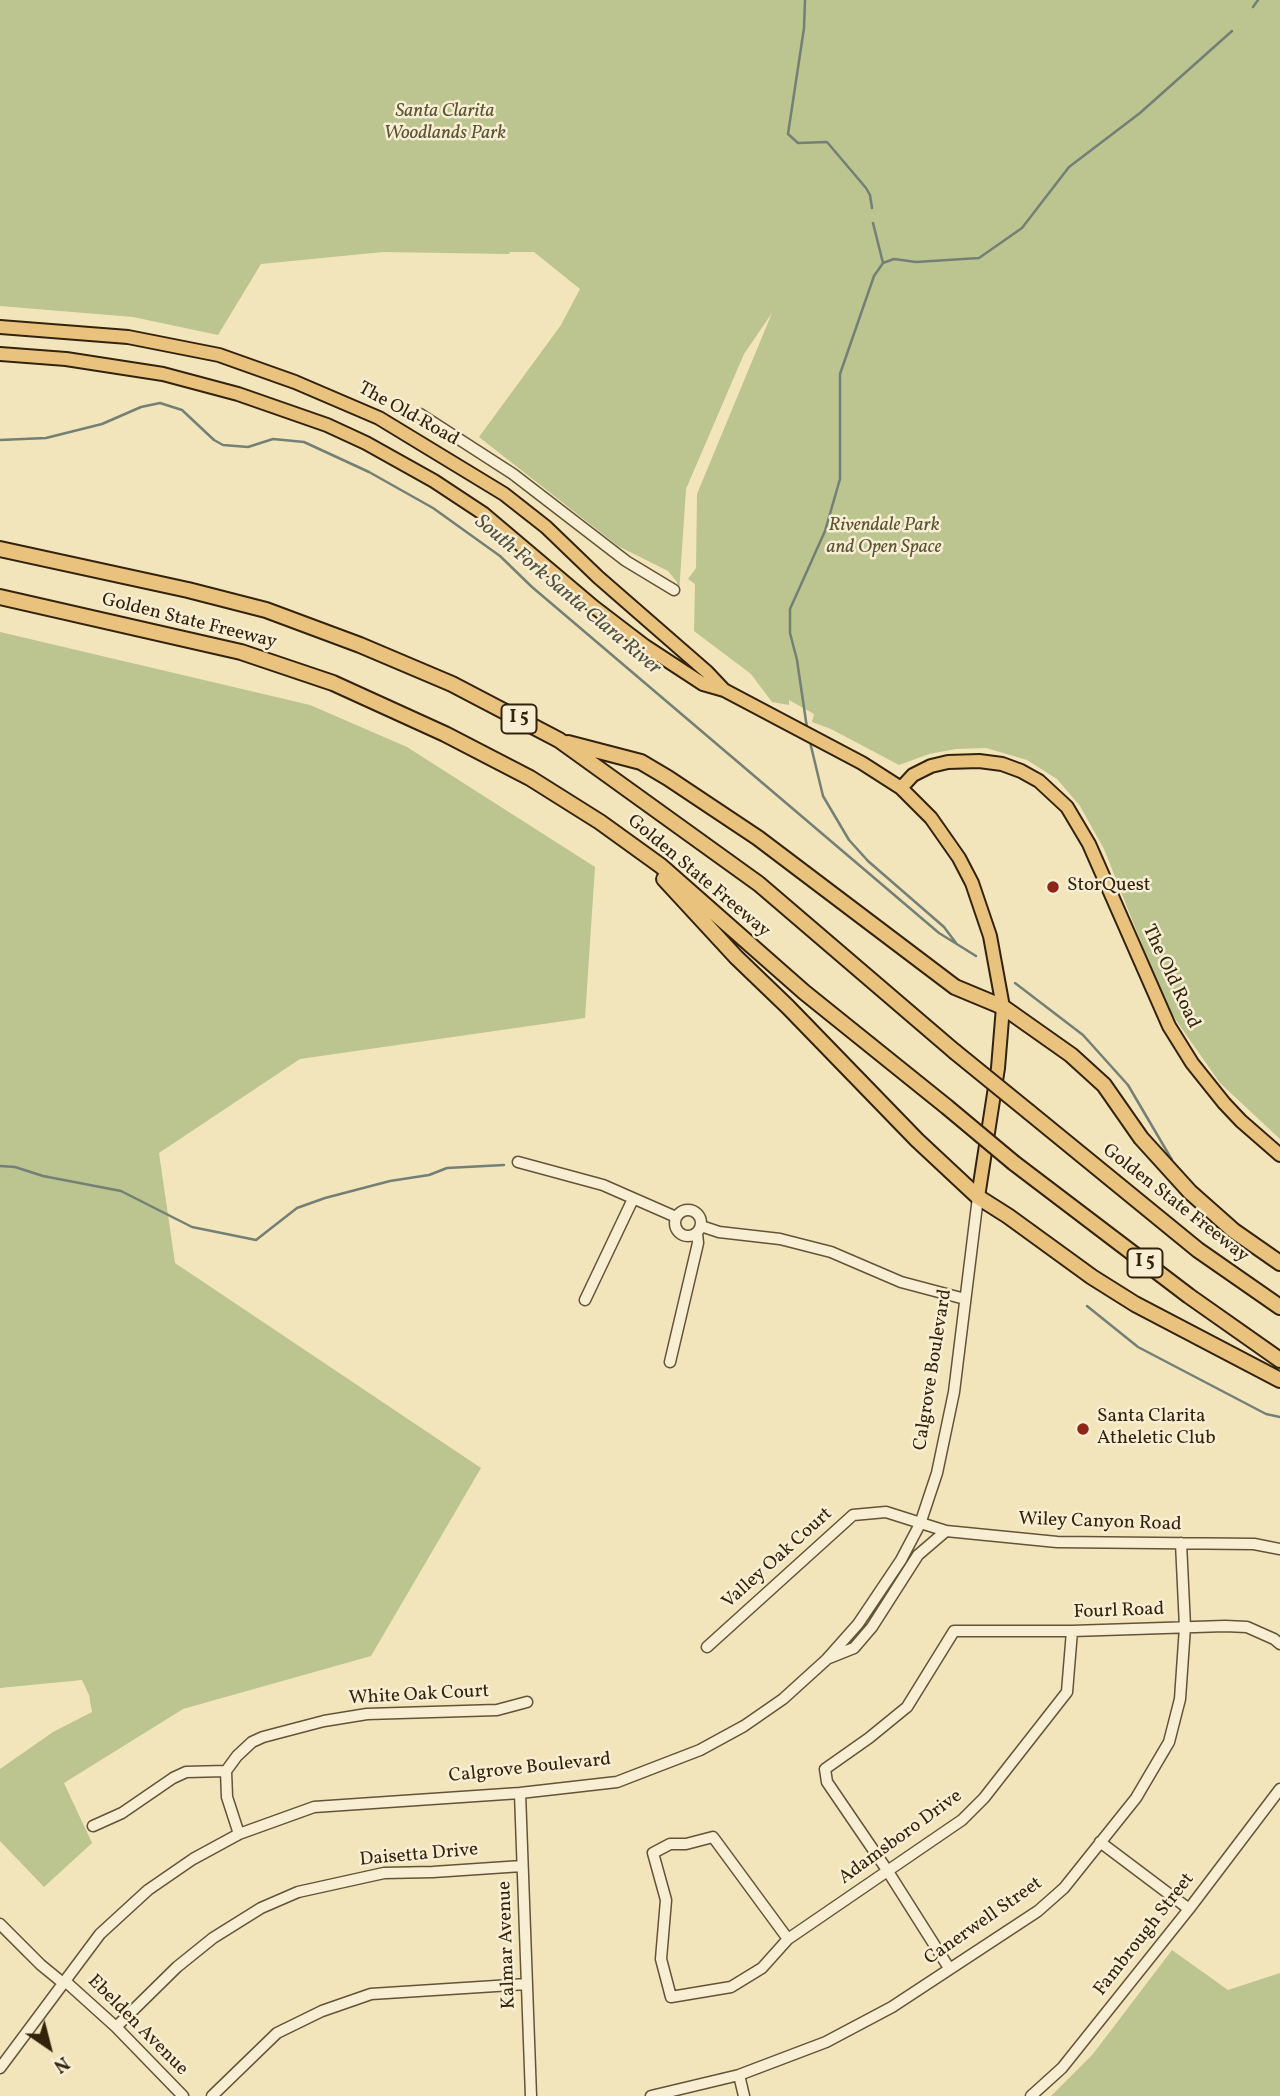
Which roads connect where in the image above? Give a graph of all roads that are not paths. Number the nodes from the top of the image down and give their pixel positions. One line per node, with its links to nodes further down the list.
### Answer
1 (0, 327): 7 (main road, The Old Road)
2 (0, 354): 7 (main road)
3 (420, 414): 5 (street)
4 (0, 549): 8 (highway, Golden State Freeway / I 5)
5 (674, 590)
6 (0, 597): 10 (highway, Golden State Freeway / I 5)
7 (724, 690): 9 (main road)
8 (559, 740): 11 (highway); 21 (highway, Golden State Freeway / I 5, bridge)
9 (901, 788): 11 (main road, Calgrove Boulevard); 12 (main road, The Old Road)
10 (635, 847): 14 (highway); 22 (highway, Golden State Freeway / I 5, bridge)
11 (1003, 1007): 14 (main road, Calgrove Boulevard); 18 (highway)
12 (1280, 1155)
13 (518, 1162): 15 (street)
14 (978, 1197): 19 (street, Calgrove Boulevard); 24 (highway)
15 (634, 1199): 16 (street); 20 (street)
16 (676, 1217): 17 (street); 17 (street)
17 (699, 1230): 19 (street); 23 (street)
18 (1280, 1263)
19 (965, 1299): 25 (street, Calgrove Boulevard)
20 (585, 1300)
21 (1280, 1307)
22 (1280, 1360)
23 (670, 1362)
24 (1280, 1380)
25 (920, 1524): 26 (street, Wiley Canyon Road); 32 (street, Valley Oak Court); 33 (street, Calgrove Boulevard)
26 (946, 1531): 27 (street, Wiley Canyon Road); 33 (street)
27 (1181, 1543): 28 (street, Wiley Canyon Road); 29 (street, Canerwell Street)
28 (1280, 1549)
29 (1185, 1627): 30 (street, Fourl Road); 31 (street, Fourl Road); 40 (street, Canerwell Street)
30 (1072, 1631): 42 (street, Adamsboro Drive); 42 (street, Fourl Road)
31 (1280, 1644)
32 (707, 1647)
33 (826, 1660): 37 (street, Calgrove Boulevard)
34 (527, 1702): 35 (street, White Oak Court)
35 (226, 1771): 38 (street); 39 (street)
36 (1280, 1789): 43 (street, Fambrough Street)
37 (520, 1793): 39 (street, Calgrove Boulevard); 41 (street, Kalmar Avenue)
38 (93, 1826)
39 (239, 1834): 47 (street, Calgrove Boulevard)
40 (1100, 1842): 43 (street); 46 (street, Canerwell Street)
41 (522, 1866): 48 (street, Kalmar Avenue); 49 (street, Daisetta Drive)
42 (887, 1870): 45 (street, Adamsboro Drive); 46 (street)
43 (1189, 1909): 57 (street, Fambrough Street)
44 (0, 1924): 47 (street, Ebelden Avenue)
45 (788, 1939): 45 (street, Adamsboro Drive)
46 (950, 1968): 51 (street, Canerwell Street)
47 (64, 1982): 49 (street, Ebelden Avenue); 50 (street, Calgrove Boulevard)
48 (527, 1984): 53 (street); 54 (street, Kalmar Avenue)
49 (116, 2027): 52 (street, Ebelden Avenue)
50 (0, 2068)
51 (739, 2075): 55 (street, Canerwell Street); 56 (street)
52 (183, 2096)
53 (212, 2096)
54 (531, 2096)
55 (651, 2096)
56 (744, 2096)
57 (1031, 2096)

